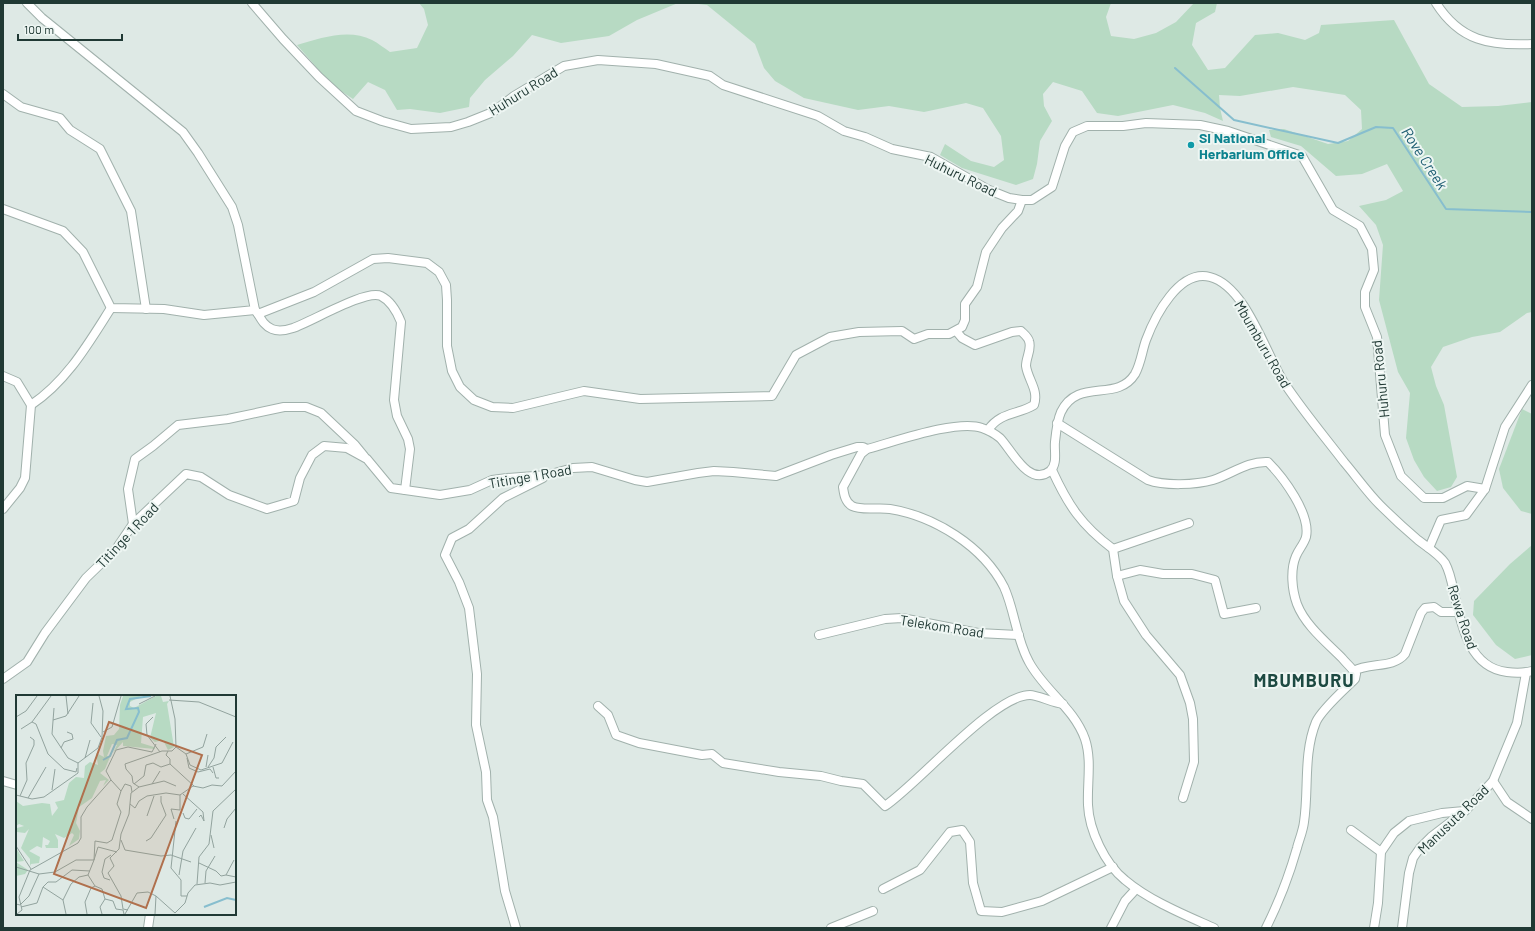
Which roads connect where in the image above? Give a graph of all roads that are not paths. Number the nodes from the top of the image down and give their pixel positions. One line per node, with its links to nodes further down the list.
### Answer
1 (27, 3): 10 (street)
2 (252, 3): 6 (street, Huhuru Road)
3 (1436, 3): 4 (street)
4 (1532, 44)
5 (3, 94): 9 (street)
6 (1022, 200): 11 (street); 22 (street, Huhuru Road)
7 (3, 209): 8 (street)
8 (111, 308): 9 (street); 14 (street)
9 (146, 309): 10 (street)
10 (257, 312): 11 (street); 21 (street)
11 (956, 331): 16 (street)
12 (3, 376): 14 (street)
13 (1532, 385): 22 (street)
14 (31, 405): 23 (street)
15 (1057, 423): 19 (street, Mbumburu Road); 26 (street, Mbumburu Road); 33 (street)
16 (988, 430): 17 (street); 19 (street)
17 (867, 449): 20 (street, Titinge 1 Road); 32 (street)
18 (367, 459): 21 (street, Titinge 1 Road); 25 (street, Titinge 1 Road); 25 (street)
19 (1052, 470): 27 (street)
20 (547, 475): 21 (street, Titinge 1 Road); 52 (street)
21 (405, 490)
22 (1485, 490): 26 (street)
23 (3, 508)
24 (1189, 523): 27 (street)
25 (133, 524): 35 (street, Titinge 1 Road)
26 (1428, 548): 30 (street, Rewa Road)
27 (1113, 549): 28 (street)
28 (1117, 576): 29 (street); 41 (street)
29 (1256, 608)
30 (1458, 612): 33 (street); 34 (street, Rewa Road)
31 (819, 635): 32 (street, Telekom Road)
32 (1019, 635): 36 (street)
33 (1354, 670): 56 (street)
34 (1529, 672): 39 (street)
35 (3, 679)
36 (1063, 704): 37 (street); 46 (street)
37 (598, 706)
38 (3, 780): 40 (street)
39 (1493, 781): 42 (street, Manusuta Road); 43 (street)
40 (16, 785)
41 (1183, 798)
42 (1465, 811): 45 (street); 58 (street, Manusuta Road)
43 (1532, 819)
44 (1351, 830): 45 (street)
45 (1381, 852): 57 (street)
46 (1113, 867): 47 (street); 48 (street)
47 (883, 889)
48 (1136, 889): 54 (street); 55 (street)
49 (873, 912): 53 (street)
50 (150, 915): 51 (street)
51 (148, 928)
52 (516, 928)
53 (831, 928)
54 (1111, 928)
55 (1214, 928)
56 (1266, 928)
57 (1374, 928)
58 (1402, 928)

